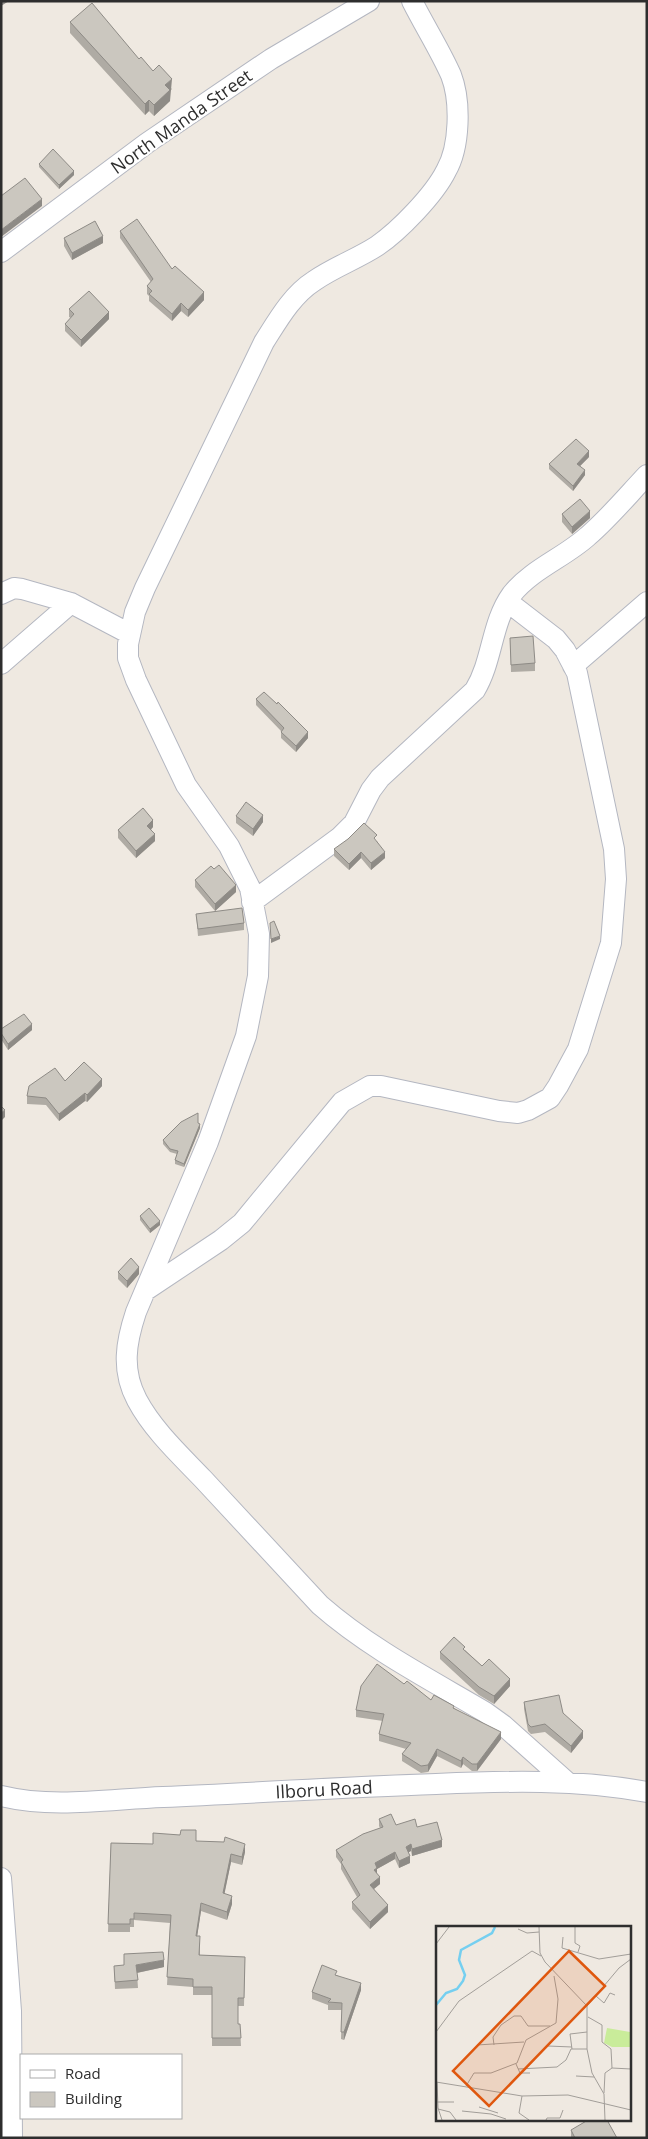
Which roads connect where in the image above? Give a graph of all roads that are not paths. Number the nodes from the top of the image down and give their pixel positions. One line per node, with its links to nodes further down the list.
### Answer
1 (370, 1): 3 (street, North Manda Street)
2 (412, 1): 9 (street)
3 (1, 252)
4 (647, 475): 6 (street)
5 (1, 594): 8 (street)
6 (508, 602): 11 (street); 12 (street)
7 (647, 602): 11 (street)
8 (71, 603): 9 (street); 10 (street)
9 (130, 634): 12 (street)
10 (1, 664)
11 (573, 666): 13 (street)
12 (252, 902): 13 (street)
13 (146, 1290): 14 (street)
14 (568, 1783): 15 (street, Ilboru Road); 16 (street, Ilboru Road)
15 (647, 1792)
16 (1, 1796)
17 (1, 1878): 18 (street)
18 (5, 1965): 19 (street)
19 (12, 2138)

